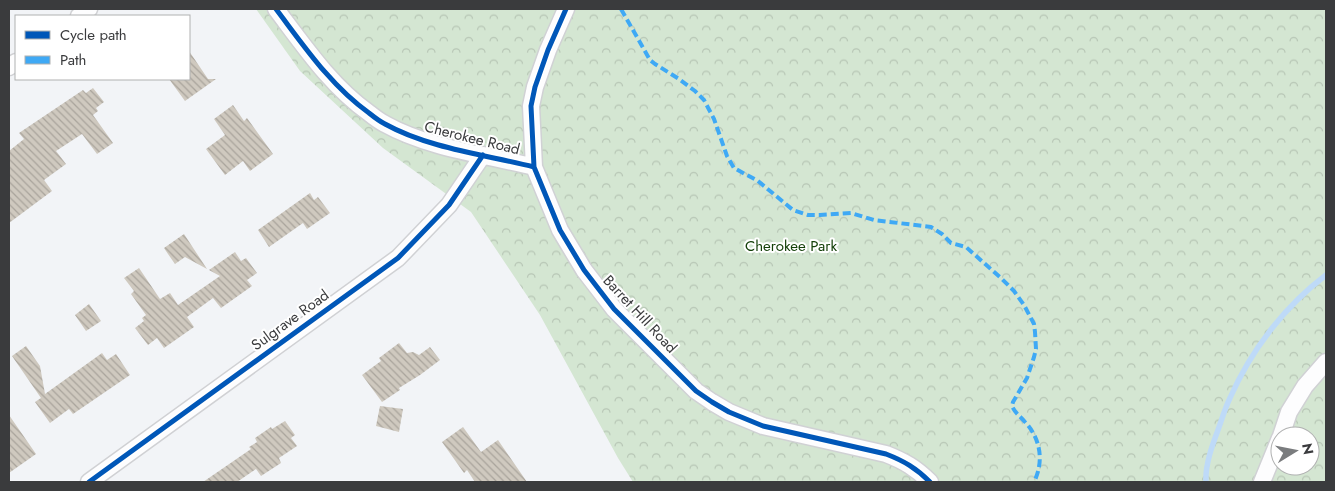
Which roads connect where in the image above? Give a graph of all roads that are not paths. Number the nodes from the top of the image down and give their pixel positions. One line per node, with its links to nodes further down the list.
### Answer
1 (276, 9): 3 (street, Cherokee Road)
2 (566, 9): 4 (street, Barret Hill Road)
3 (483, 154): 4 (street, Cherokee Road); 8 (street, Sulgrave Road)
4 (534, 167): 9 (street, Barret Hill Road)
5 (1326, 362): 6 (street)
6 (1284, 426)
7 (1270, 462): 10 (street)
8 (89, 482)
9 (930, 482)
10 (1262, 482)

